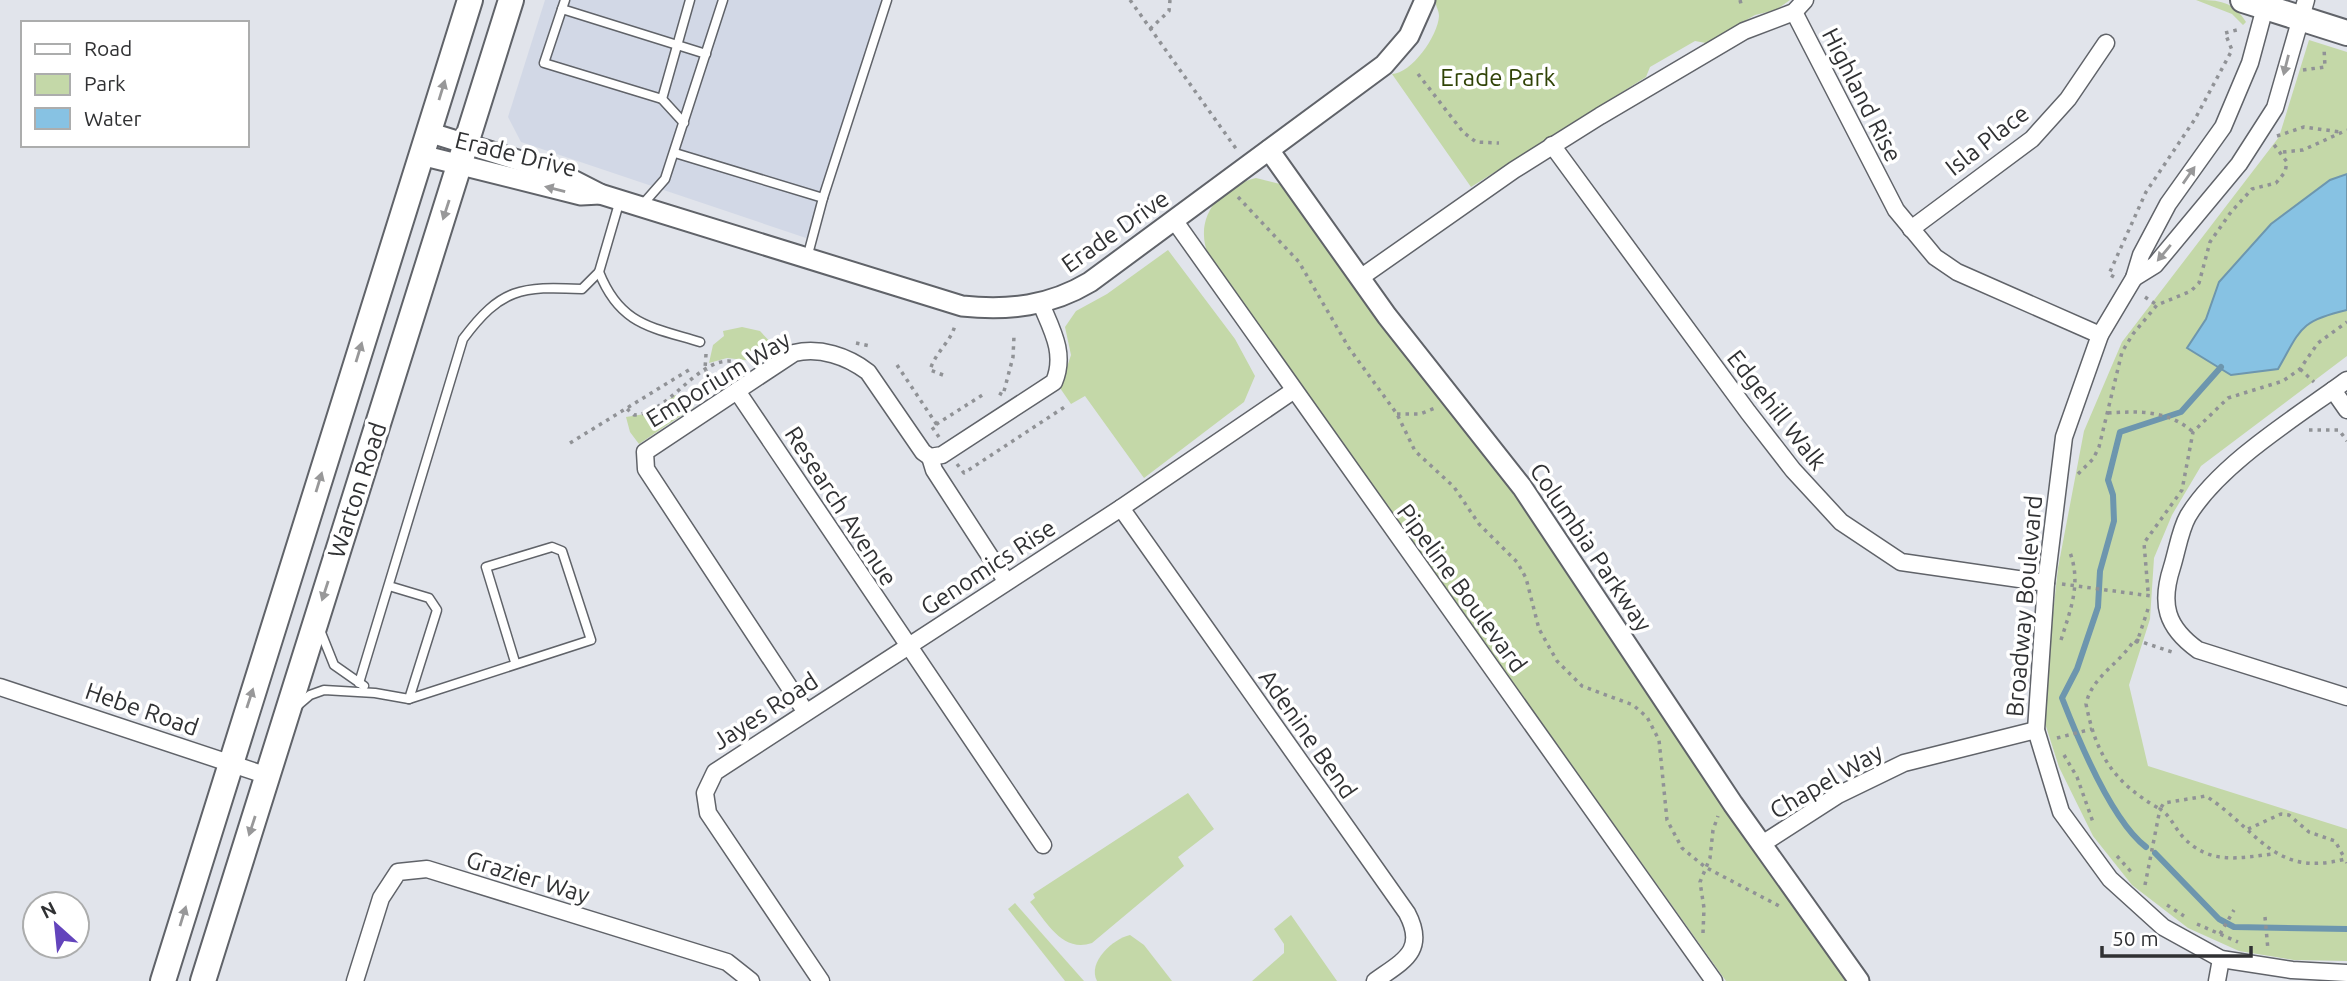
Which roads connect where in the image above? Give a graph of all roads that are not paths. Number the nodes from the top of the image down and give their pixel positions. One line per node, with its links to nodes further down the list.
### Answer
1 (470, 0): 17 (main road, Warton Road, one-way to 1)
2 (511, 0): 21 (main road, Warton Road)
3 (690, 0): 13 (lane)
4 (723, 0): 14 (lane)
5 (887, 0): 22 (lane)
6 (1425, 0): 19 (street, Erade Drive)
7 (2259, 2): 10 (main road); 30 (street, Broadway Boulevard, one-way to 7)
8 (564, 5): 13 (lane); 15 (lane)
9 (1800, 6): 18 (street, Highland Rise); 26 (street, Highland Rise)
10 (2303, 9): 11 (main road); 30 (street, Broadway Boulevard, one-way to 30)
11 (2347, 33)
12 (2106, 43): 26 (street, Isla Place)
13 (677, 46): 14 (lane); 15 (lane)
14 (706, 54): 16 (lane)
15 (662, 99): 16 (lane)
16 (684, 123): 20 (lane)
17 (425, 144): 21 (street, Erade Drive); 55 (main road, Warton Road, one-way to 17)
18 (1552, 145): 29 (street, Highland Rise); 42 (street, Edgehill Walk)
19 (1269, 150): 25 (street, Erade Drive); 29 (street, Columbia Parkway)
20 (675, 153): 22 (lane); 24 (lane)
21 (464, 155): 23 (street, Erade Drive); 44 (main road, Warton Road, one-way to 44)
22 (823, 198): 27 (lane)
23 (620, 200): 24 (street, Erade Drive); 28 (lane)
24 (641, 207): 27 (street, Erade Drive)
25 (1174, 220): 31 (street, Erade Drive); 37 (street, Pipeline Boulevard)
26 (1911, 229): 32 (street, Highland Rise)
27 (807, 258): 31 (street, Erade Drive)
28 (599, 272): 33 (lane); 43 (lane)
29 (1360, 278): 57 (street, Columbia Parkway)
30 (2134, 278): 32 (street, Broadway Boulevard)
31 (1041, 304): 39 (street)
32 (2100, 335): 42 (street, Broadway Boulevard)
33 (700, 342)
34 (2347, 380): 35 (street)
35 (2326, 388): 38 (street); 50 (street)
36 (737, 391): 39 (street, Emporium Way); 45 (street, Research Avenue); 52 (street, Emporium Way)
37 (1293, 391): 40 (street, Genomics Rise); 67 (street, Pipeline Boulevard)
38 (2347, 410)
39 (930, 457): 41 (street, Emporium Way)
40 (1121, 509): 41 (street, Genomics Rise); 66 (street, Adenine Bend)
41 (1006, 581): 45 (street, Genomics Rise)
42 (2046, 583): 54 (street, Broadway Boulevard)
43 (389, 586): 47 (lane); 51 (lane)
44 (316, 620): 47 (lane); 53 (main road, Warton Road)
45 (907, 646): 52 (street, Jayes Road); 58 (street, Genomics Rise)
46 (515, 663): 46 (lane); 51 (lane)
47 (359, 683): 49 (lane)
48 (0, 687): 55 (street, Hebe Road)
49 (375, 693): 51 (lane); 53 (lane)
50 (2347, 697)
51 (409, 699)
52 (805, 711): 65 (street, Jayes Road)
53 (286, 716): 56 (main road, Warton Road)
54 (2036, 730): 57 (street, Chapel Way); 59 (street, Broadway Boulevard)
55 (229, 764): 56 (street, Hebe Road); 61 (main road, Warton Road, one-way to 55)
56 (268, 776): 62 (main road, Warton Road, one-way to 62)
57 (1762, 844): 68 (street, Columbia Parkway)
58 (1043, 845)
59 (2221, 959): 60 (street, Broadway Boulevard); 69 (street)
60 (2347, 973)
61 (163, 981)
62 (203, 981)
63 (355, 981): 64 (street, Grazier Way)
64 (751, 981)
65 (821, 981)
66 (1375, 981)
67 (1714, 981)
68 (1859, 981)
69 (2217, 981)

